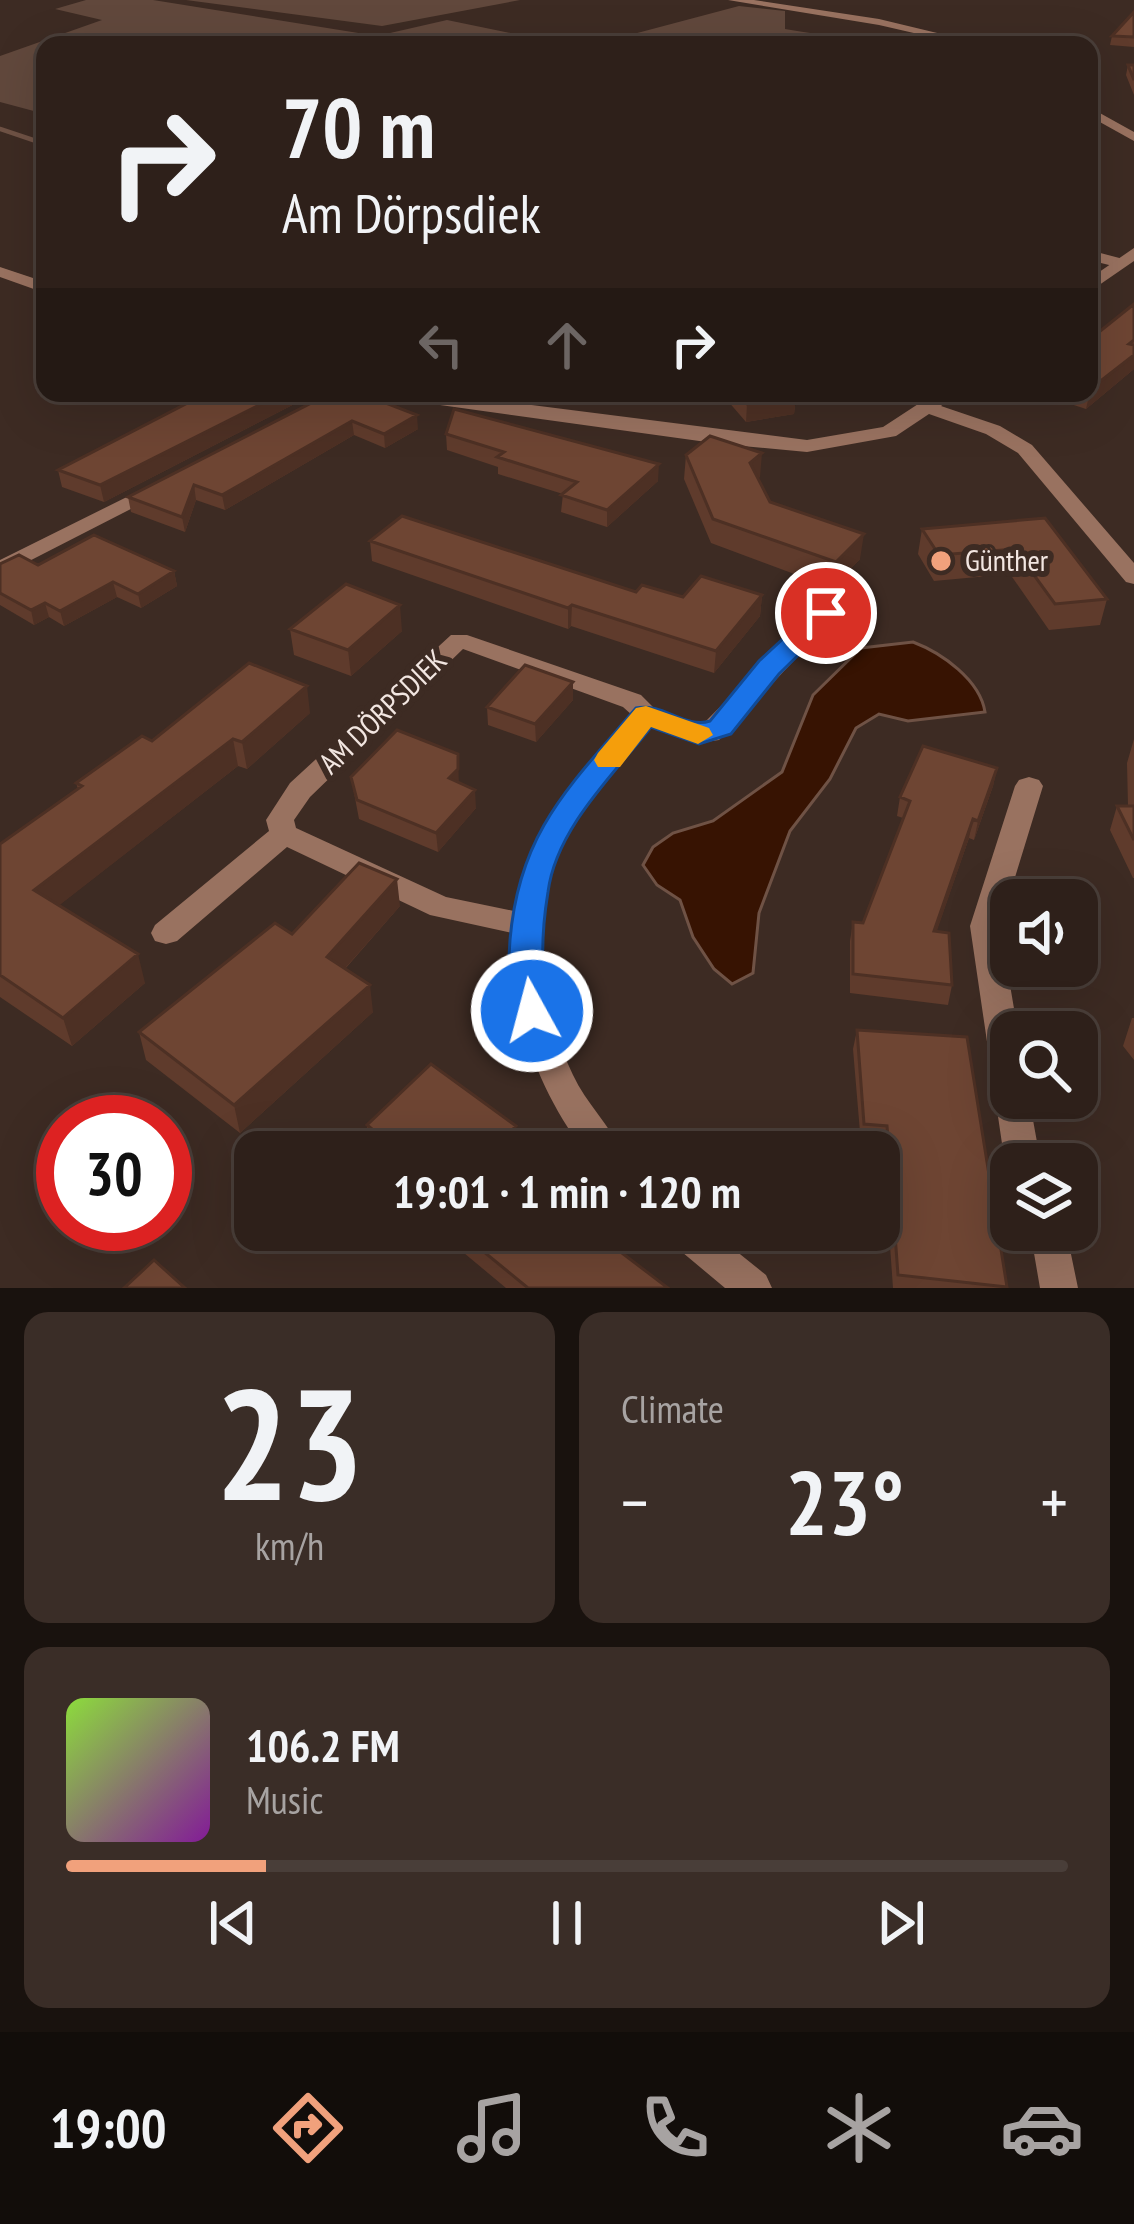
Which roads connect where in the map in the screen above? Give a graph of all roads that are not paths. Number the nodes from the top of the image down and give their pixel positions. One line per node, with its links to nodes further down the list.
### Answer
1 (733, 0): 2 (street)
2 (941, 36)
3 (1098, 116): 4 (street)
4 (1134, 137)
5 (1098, 256): 6 (street)
6 (1128, 258): 8 (street)
7 (0, 272): 9 (street)
8 (1098, 280)
9 (36, 285)
10 (464, 402): 12 (street)
11 (937, 402): 12 (street)
12 (929, 408): 15 (street)
13 (170, 481): 14 (street)
14 (0, 569)
15 (1134, 577)
16 (826, 613): 17 (street, AM DÖRPSDIEK)
17 (646, 715): 19 (street, AM DÖRPSDIEK); 20 (street)
18 (1029, 786): 22 (street)
19 (284, 834): 20 (street); 21 (street, AM DÖRPSDIEK)
20 (526, 925): 23 (street)
21 (166, 933)
22 (998, 1011)
23 (591, 1131)
24 (708, 1251): 26 (street)
25 (1052, 1251): 27 (street)
26 (753, 1288)
27 (1059, 1288)

